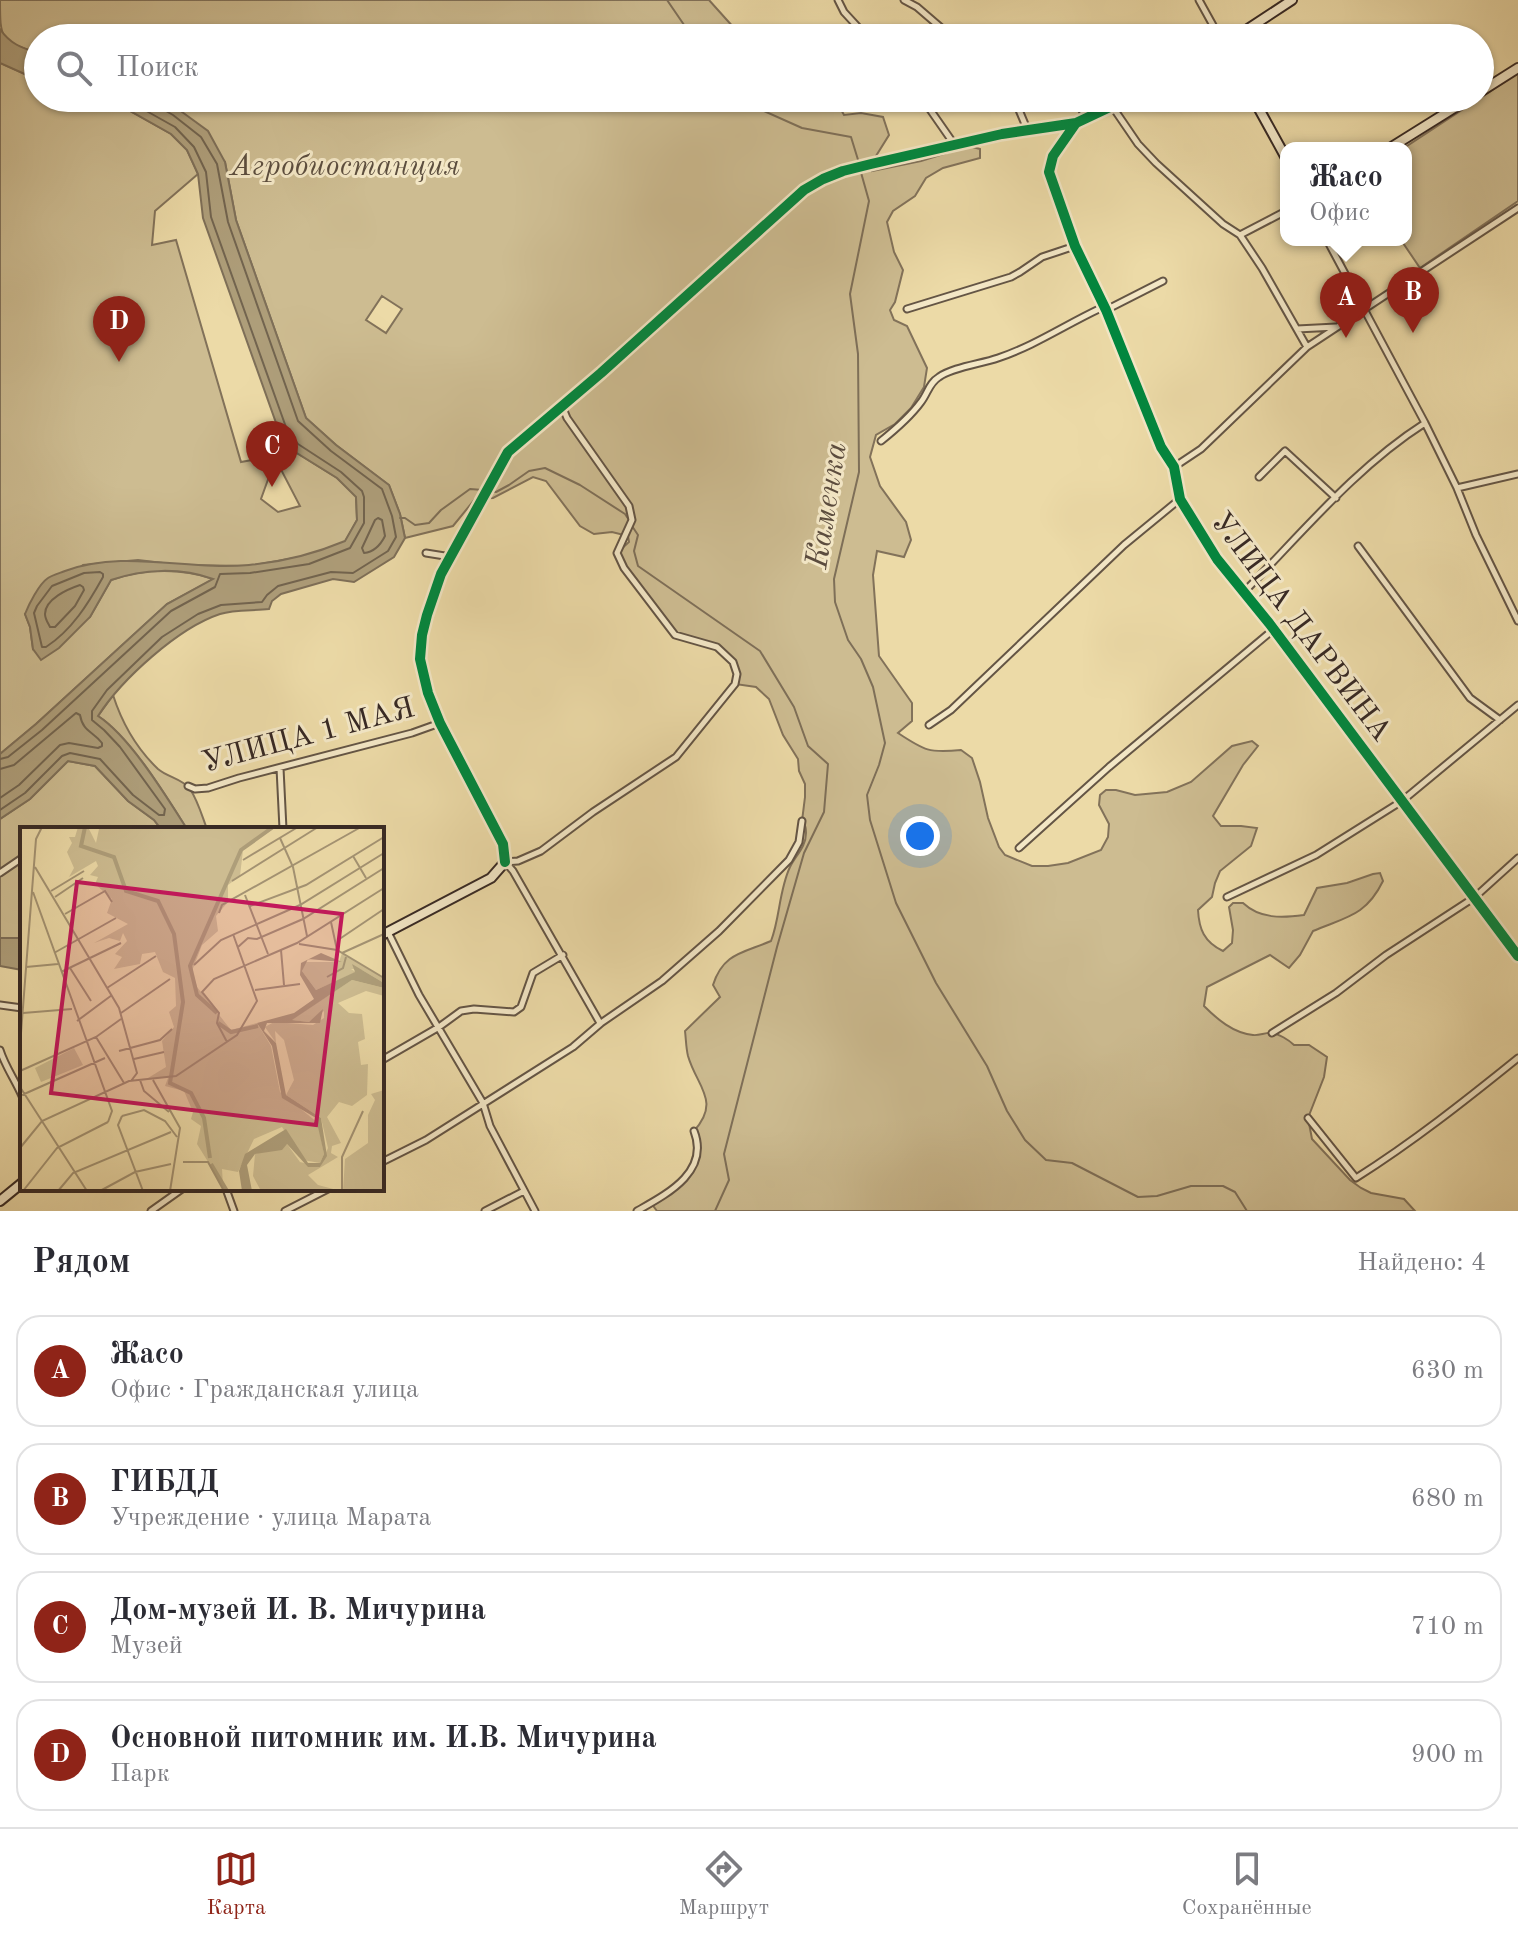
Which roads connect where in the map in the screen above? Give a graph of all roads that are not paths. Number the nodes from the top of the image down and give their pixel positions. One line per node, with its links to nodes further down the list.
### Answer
1 (838, 0): 5 (street)
2 (904, 0): 6 (street)
3 (1199, 0): 7 (street)
4 (1292, 0): 8 (street)
5 (855, 24)
6 (937, 24)
7 (1212, 24)
8 (1255, 24)
9 (1518, 68): 10 (street)
10 (1494, 83)
11 (932, 112): 22 (street)
12 (1020, 112): 20 (street)
13 (1083, 112): 18 (street)
14 (1101, 112): 18 (street, УЛИЦА 1 МАЯ)
15 (1116, 112): 26 (street)
16 (1261, 112): 23 (street)
17 (1448, 112): 21 (street)
18 (1088, 119): 19 (street, УЛИЦА 1 МАЯ)
19 (1076, 123): 20 (street, УЛИЦА 1 МАЯ); 27 (street, УЛИЦА ДАРВИНА)
20 (1027, 129): 22 (street, УЛИЦА 1 МАЯ)
21 (1400, 142)
22 (954, 144): 36 (street, УЛИЦА 1 МАЯ)
23 (1280, 147)
24 (1518, 208): 31 (street)
25 (1280, 214): 26 (street)
26 (1240, 235): 34 (street)
27 (1075, 246): 30 (street); 32 (street, УЛИЦА ДАРВИНА)
28 (1330, 246): 31 (street)
29 (1163, 281): 32 (street)
30 (907, 309)
31 (1365, 309): 33 (street); 37 (street)
32 (1106, 310): 38 (street); 39 (street, УЛИЦА ДАРВИНА)
33 (1337, 327): 34 (street); 35 (street)
34 (1297, 329): 35 (street)
35 (1307, 347): 39 (street)
36 (562, 406): 47 (street, УЛИЦА 1 МАЯ); 63 (street)
37 (1425, 423): 42 (street); 43 (street)
38 (881, 441)
39 (1174, 467): 44 (street, УЛИЦА ДАРВИНА)
40 (1518, 474): 42 (street)
41 (1259, 477): 43 (street)
42 (1457, 488): 49 (street)
43 (1336, 498): 48 (street)
44 (1180, 499): 48 (street, УЛИЦА ДАРВИНА); 54 (street)
45 (1358, 546): 52 (street)
46 (426, 553): 47 (street)
47 (451, 557): 53 (street, УЛИЦА 1 МАЯ)
48 (1245, 591): 50 (street, УЛИЦА ДАРВИНА)
49 (1518, 621)
50 (1274, 629): 57 (street, УЛИЦА ДАРВИНА); 60 (street)
51 (1518, 705): 52 (street)
52 (1500, 720): 57 (street)
53 (440, 723): 55 (street, УЛИЦА 1 МАЯ); 63 (street, УЛИЦА 1 МАЯ)
54 (929, 725)
55 (280, 768): 56 (street, УЛИЦА 1 МАЯ); 59 (street)
56 (188, 786)
57 (1402, 801): 65 (street); 66 (street, УЛИЦА ДАРВИНА)
58 (802, 821): 72 (street)
59 (283, 827)
60 (1019, 848)
61 (1518, 858): 66 (street)
62 (20, 859): 64 (street)
63 (505, 862): 67 (street); 68 (street)
64 (0, 873)
65 (1227, 897)
66 (1475, 897): 69 (street, УЛИЦА ДАРВИНА); 74 (street)
67 (385, 934): 73 (street)
68 (563, 955): 72 (street); 73 (street)
69 (1518, 956)
70 (0, 1006): 71 (street)
71 (20, 1008)
72 (601, 1023): 80 (street)
73 (439, 1027): 77 (street); 80 (street)
74 (1272, 1033)
75 (0, 1050): 78 (street)
76 (1518, 1058): 81 (street)
77 (384, 1059)
78 (2, 1064): 79 (street)
79 (20, 1092)
80 (483, 1103): 83 (street); 88 (street)
81 (1308, 1118)
82 (694, 1131): 95 (street)
83 (384, 1161)
84 (20, 1185): 89 (street)
85 (179, 1191): 90 (street)
86 (227, 1191): 91 (street)
87 (324, 1191): 92 (street)
88 (524, 1191): 93 (street); 94 (street)
89 (0, 1201)
90 (151, 1211)
91 (234, 1211)
92 (285, 1211)
93 (485, 1211)
94 (535, 1211)
95 (637, 1211)

